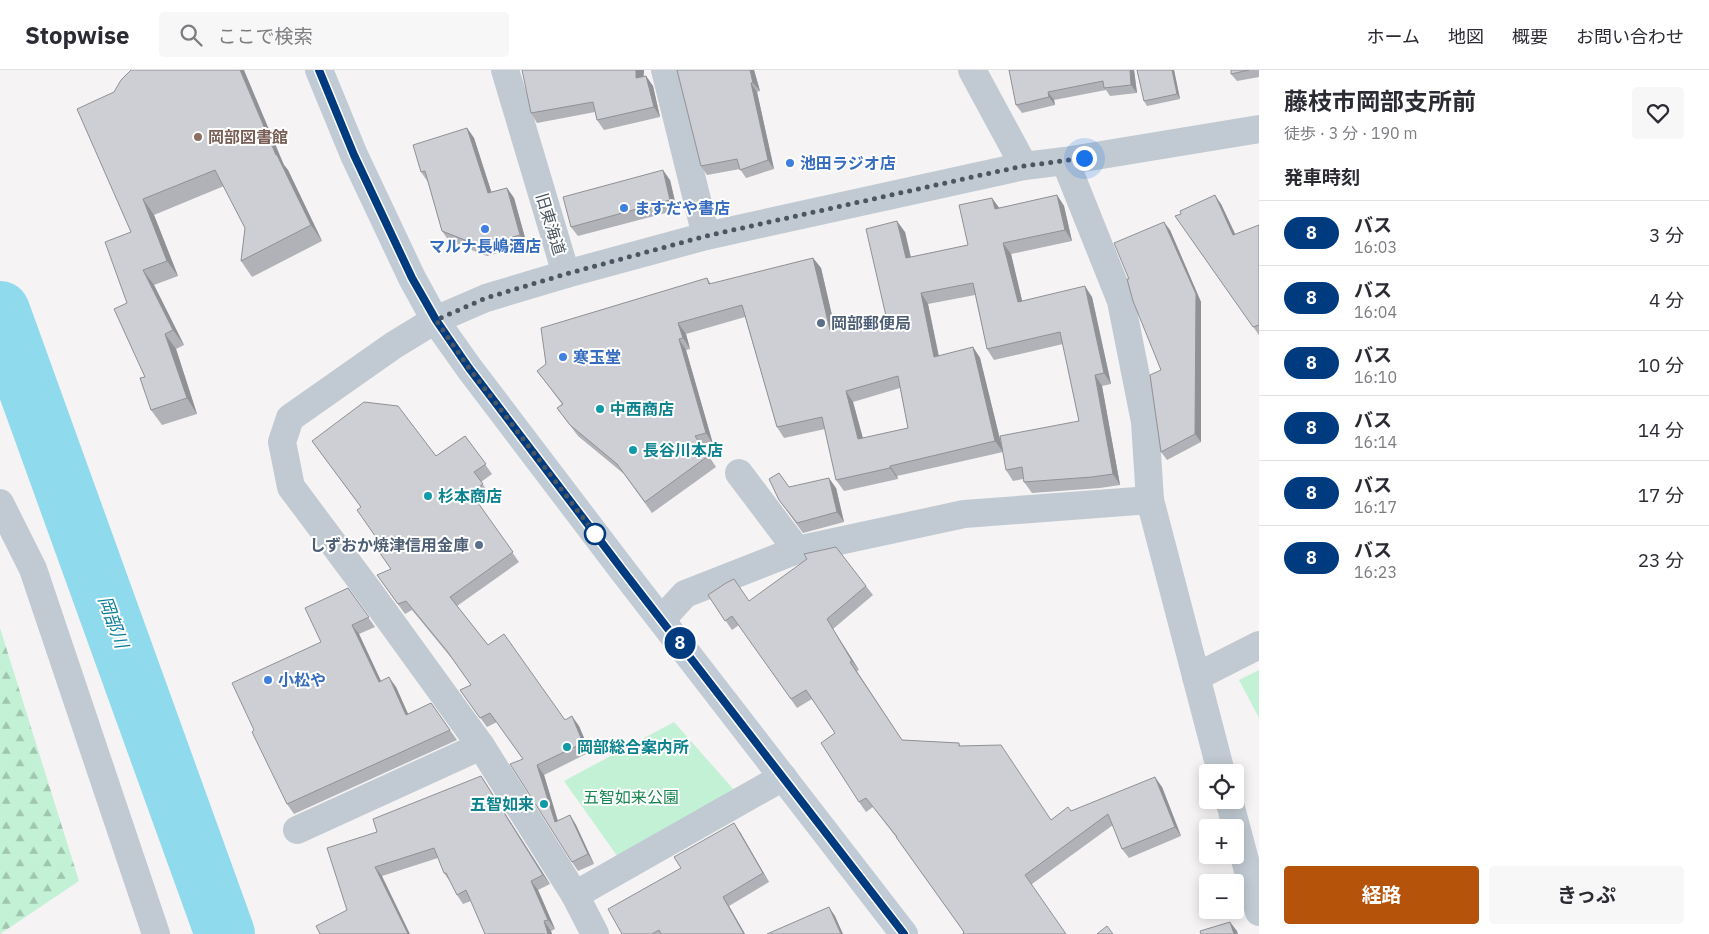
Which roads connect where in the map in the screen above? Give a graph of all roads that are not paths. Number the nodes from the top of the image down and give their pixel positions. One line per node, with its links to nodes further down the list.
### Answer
1 (319, 70): 10 (main road)
2 (505, 70): 9 (street, 旧東海道)
3 (665, 70): 8 (street)
4 (972, 70): 7 (street)
5 (1259, 129): 6 (street)
6 (1065, 161): 7 (street); 12 (street)
7 (1024, 166): 8 (street)
8 (706, 236): 9 (street)
9 (566, 274): 10 (street, 旧東海道)
10 (436, 320): 15 (main road); 18 (street, 旧東海道)
11 (738, 473): 14 (street)
12 (1150, 500): 14 (street); 17 (street)
13 (0, 503): 25 (street)
14 (797, 550): 15 (street)
15 (662, 619): 20 (main road)
16 (1259, 645): 17 (street)
17 (1196, 677): 19 (street)
18 (482, 746): 22 (street); 23 (street, 旧東海道)
19 (1220, 764)
20 (782, 777): 23 (street); 27 (main road)
21 (1231, 809): 24 (street)
22 (297, 830)
23 (575, 895): 26 (street, 旧東海道)
24 (1259, 912)
25 (156, 934)
26 (595, 934)
27 (904, 934)

